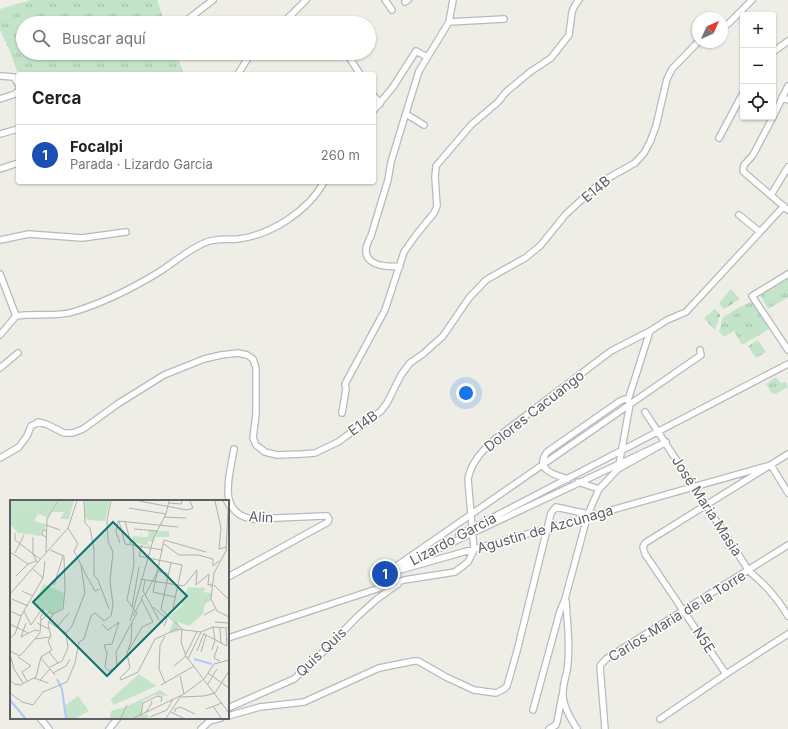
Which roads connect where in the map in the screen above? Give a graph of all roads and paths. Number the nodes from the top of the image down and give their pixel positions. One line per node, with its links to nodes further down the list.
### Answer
1 (213, 0): 8 (street)
2 (306, 0): 9 (street)
3 (385, 0): 7 (street)
4 (453, 0): 11 (street)
5 (579, 0): 52 (street)
6 (752, 0): 12 (street)
7 (392, 10)
8 (192, 16)
9 (290, 16)
10 (504, 19): 11 (street)
11 (449, 22): 16 (street)
12 (728, 24)
13 (788, 41): 15 (street)
14 (692, 48): 71 (street, E14B)
15 (776, 50)
16 (427, 57): 32 (street); 35 (street)
17 (246, 60): 19 (street)
18 (351, 60): 22 (street)
19 (241, 68): 20 (street); 21 (street)
20 (239, 72)
21 (244, 72)
22 (359, 72)
23 (0, 76): 24 (street)
24 (16, 80)
25 (788, 86): 27 (street)
26 (16, 93): 28 (street)
27 (782, 98): 31 (street); 34 (street)
28 (0, 99)
29 (376, 99): 32 (street)
30 (740, 99): 40 (street)
31 (788, 100)
32 (380, 104): 33 (street)
33 (376, 108)
34 (776, 111)
35 (406, 114): 37 (street); 52 (street)
36 (771, 120): 46 (street)
37 (424, 125)
38 (16, 130): 39 (street)
39 (0, 134)
40 (719, 138)
41 (15, 164): 43 (street); 44 (street)
42 (788, 168): 46 (street)
43 (0, 169)
44 (0, 172)
45 (323, 184): 55 (street)
46 (771, 195): 47 (street)
47 (786, 208): 50 (street, Dolores Cacuango)
48 (738, 215): 50 (street)
49 (126, 232): 51 (street)
50 (760, 232): 56 (street, Dolores Cacuango)
51 (0, 240)
52 (400, 266): 65 (street)
53 (0, 274): 55 (street)
54 (788, 274): 59 (street)
55 (16, 316): 57 (street)
56 (650, 331): 63 (street); 81 (street, Dolores Cacuango)
57 (0, 335)
58 (700, 350): 63 (street)
59 (788, 350)
60 (18, 353): 62 (street)
61 (788, 364): 66 (street, Lizardo Garcia)
62 (0, 368)
63 (629, 402): 69 (street); 72 (street)
64 (645, 412): 66 (street, José Maria Masia)
65 (342, 413)
66 (658, 431): 67 (street, José Maria Masia); 69 (street, Lizardo Garcia)
67 (666, 442): 74 (street, Lizardo Garcia); 77 (street, José Maria Masia)
68 (234, 449): 89 (street, Alin)
69 (622, 450): 74 (street); 75 (street, Lizardo Garcia)
70 (788, 454): 73 (street)
71 (0, 458)
72 (543, 464): 75 (street); 81 (street)
73 (771, 465): 77 (street, Agustin de Azcunaga); 79 (street); 80 (street)
74 (619, 466): 76 (street, Lizardo Garcia); 78 (street, Lizardo Garcia)
75 (567, 479): 76 (street); 84 (street, Lizardo Garcia)
76 (579, 483): 78 (street); 84 (street, Lizardo Garcia)
77 (695, 486): 80 (street, José Maria Masia); 82 (street, Agustin de Azcunaga)
78 (599, 488): 82 (street, Lizardo Garcia)
79 (788, 493)
80 (707, 505): 87 (street, José Maria Masia); 92 (street, N5E)
81 (471, 514): 84 (street, Dolores Cacuango); 88 (street)
82 (587, 516): 83 (street, Agustin de Azcunaga); 83 (street); 91 (street, Lizardo Garcia)
83 (547, 528): 86 (street, Agustin de Azcunaga); 100 (street)
84 (472, 531): 86 (street, Dolores Cacuango); 88 (street, Lizardo Garcia)
85 (788, 545): 87 (street, Carlos Maria de la Torre)
86 (474, 549): 88 (street, Agustin de Azcunaga); 90 (street)
87 (749, 571): 92 (street, Carlos Maria de la Torre); 93 (street, José Maria Masia)
88 (385, 574)
89 (229, 577)
90 (404, 580): 95 (street); 98 (street, Quis Quis)
91 (565, 599): 97 (street); 99 (street, Lizardo Garcia)
92 (684, 611): 96 (street, N5E); 110 (street, Carlos Maria de la Torre)
93 (788, 616)
94 (788, 634): 96 (street)
95 (229, 638)
96 (726, 674): 103 (street)
97 (562, 694): 108 (street); 109 (street)
98 (229, 708)
99 (533, 710)
100 (229, 716)
101 (41, 719): 105 (street)
102 (117, 719): 106 (street)
103 (660, 719)
104 (211, 720): 107 (street)
105 (49, 729)
106 (109, 729)
107 (201, 729)
108 (549, 729)
109 (577, 729)
110 (605, 729)

